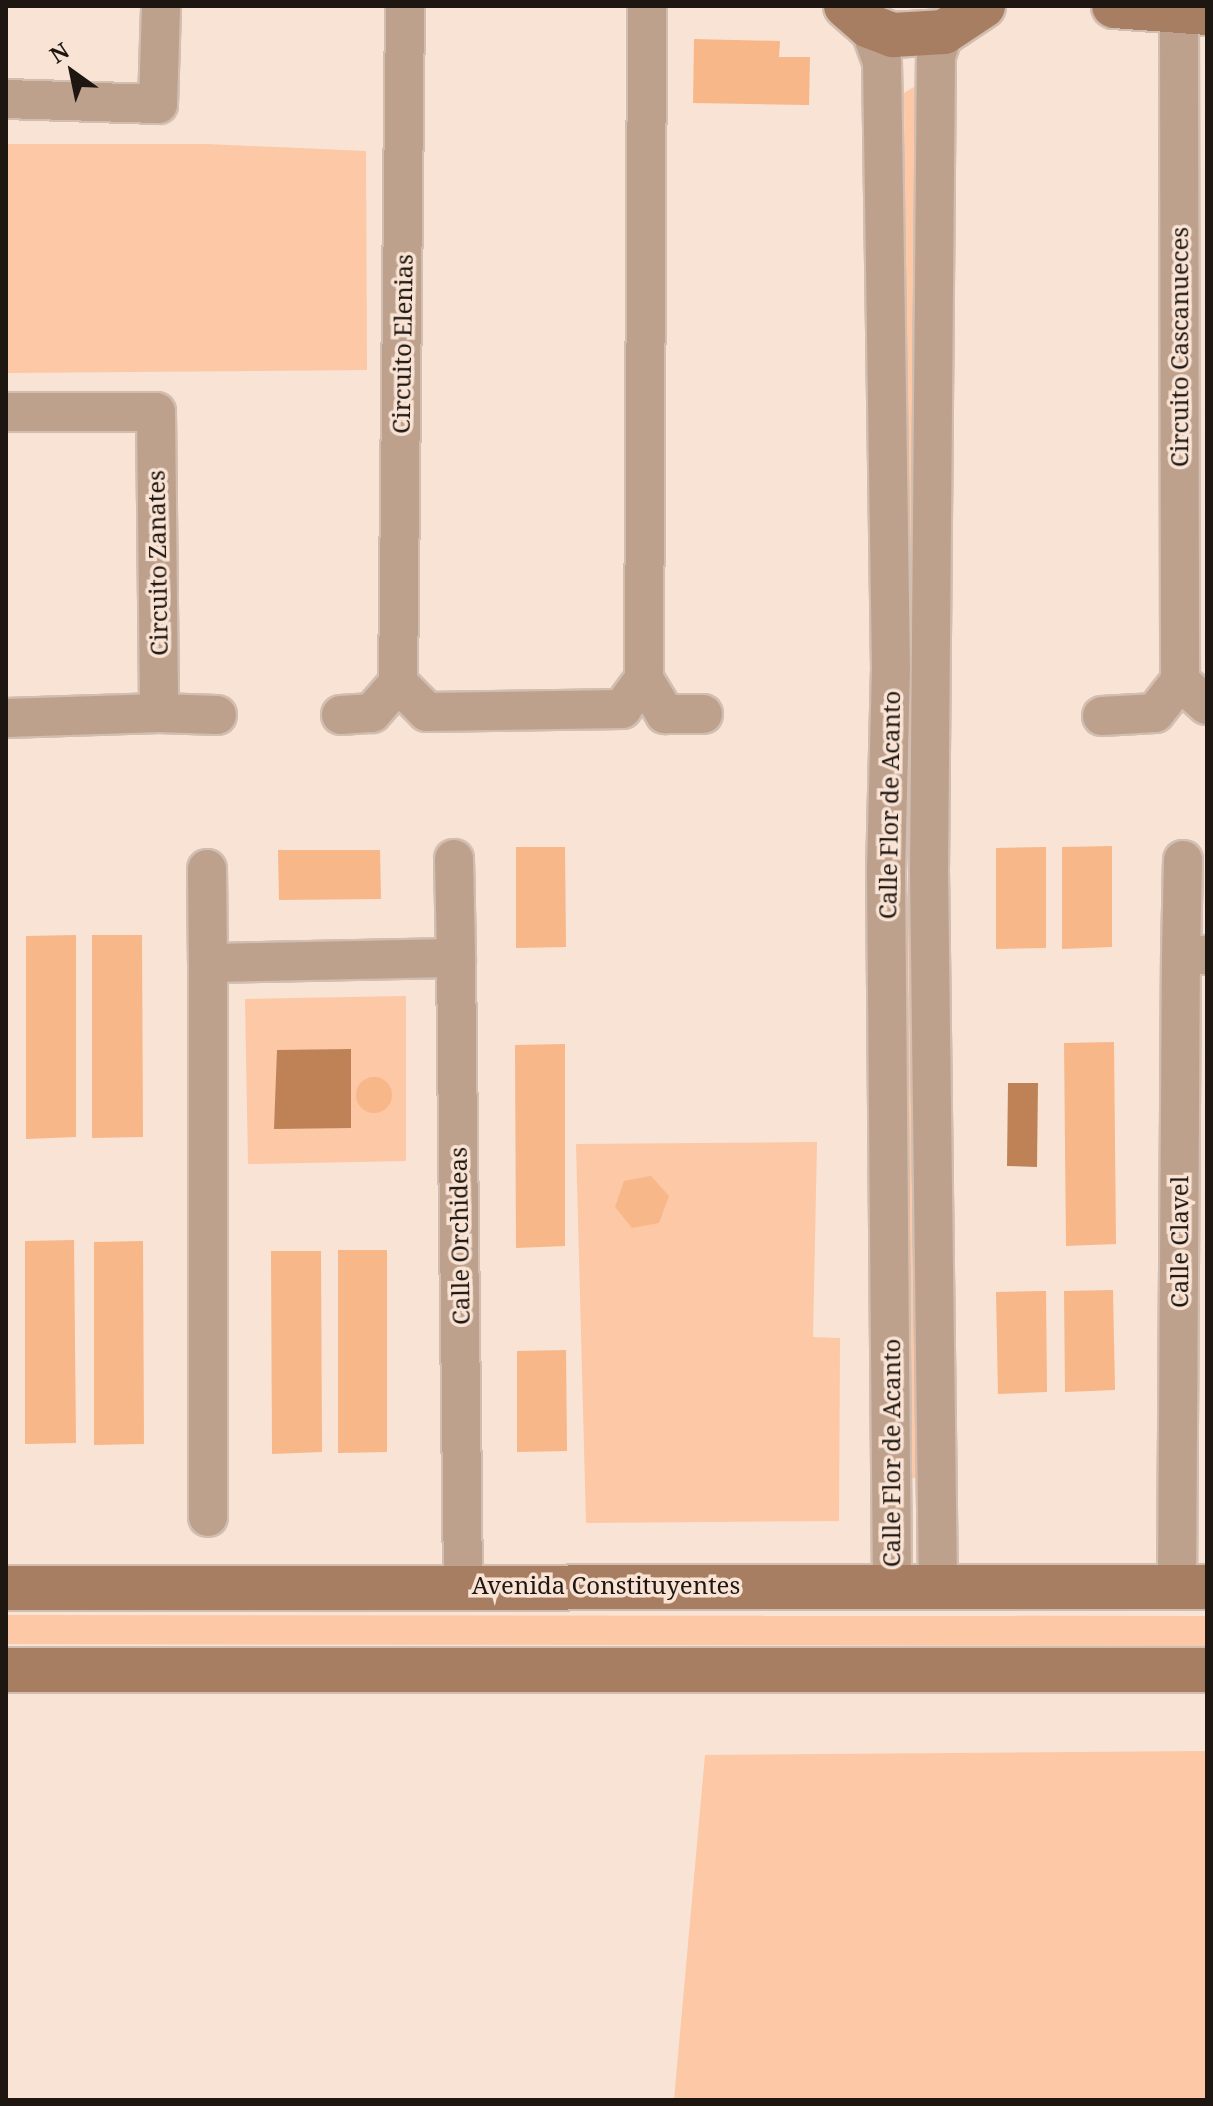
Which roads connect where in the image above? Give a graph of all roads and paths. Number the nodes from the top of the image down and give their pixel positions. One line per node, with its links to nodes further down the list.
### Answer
1 (161, 6): 9 (street)
2 (405, 6): 14 (street, Circuito Elenias)
3 (647, 6): 13 (street)
4 (983, 6): 8 (main road)
5 (1114, 6): 6 (main road)
6 (1193, 13): 15 (street, Circuito Cascanueces)
7 (857, 16): 8 (main road); 11 (street, Calle Flor de Acanto)
8 (944, 32): 12 (street, Calle Flor de Acanto)
9 (6, 99)
10 (6, 412): 16 (street, Circuito Zanates)
11 (891, 668): 12 (street); 25 (street, Calle Flor de Acanto)
12 (933, 668): 26 (street, Calle Flor de Acanto)
13 (644, 679): 14 (street); 17 (street)
14 (398, 683): 19 (street)
15 (1193, 693): 20 (street, Circuito Cascanueces)
16 (159, 713): 18 (street); 21 (street)
17 (703, 714)
18 (217, 715)
19 (341, 715)
20 (1102, 716)
21 (6, 718)
22 (454, 859): 28 (street, Calle Orchideas)
23 (1183, 860): 27 (street, Calle Clavel)
24 (207, 869): 29 (street)
25 (886, 870): 26 (street); 32 (street, Calle Flor de Acanto)
26 (929, 871): 33 (street, Calle Flor de Acanto)
27 (1194, 955): 34 (street, Calle Clavel)
28 (456, 958): 29 (street); 31 (street, Calle Orchideas)
29 (208, 963): 30 (street)
30 (208, 1517)
31 (463, 1584): 32 (main road, Avenida Constituyentes); 35 (main road, Avenida Constituyentes)
32 (892, 1586): 33 (main road, Avenida Constituyentes)
33 (938, 1587): 34 (main road, Avenida Constituyentes)
34 (1192, 1587)
35 (6, 1588)
36 (6, 1670): 37 (main road)
37 (1207, 1670)

